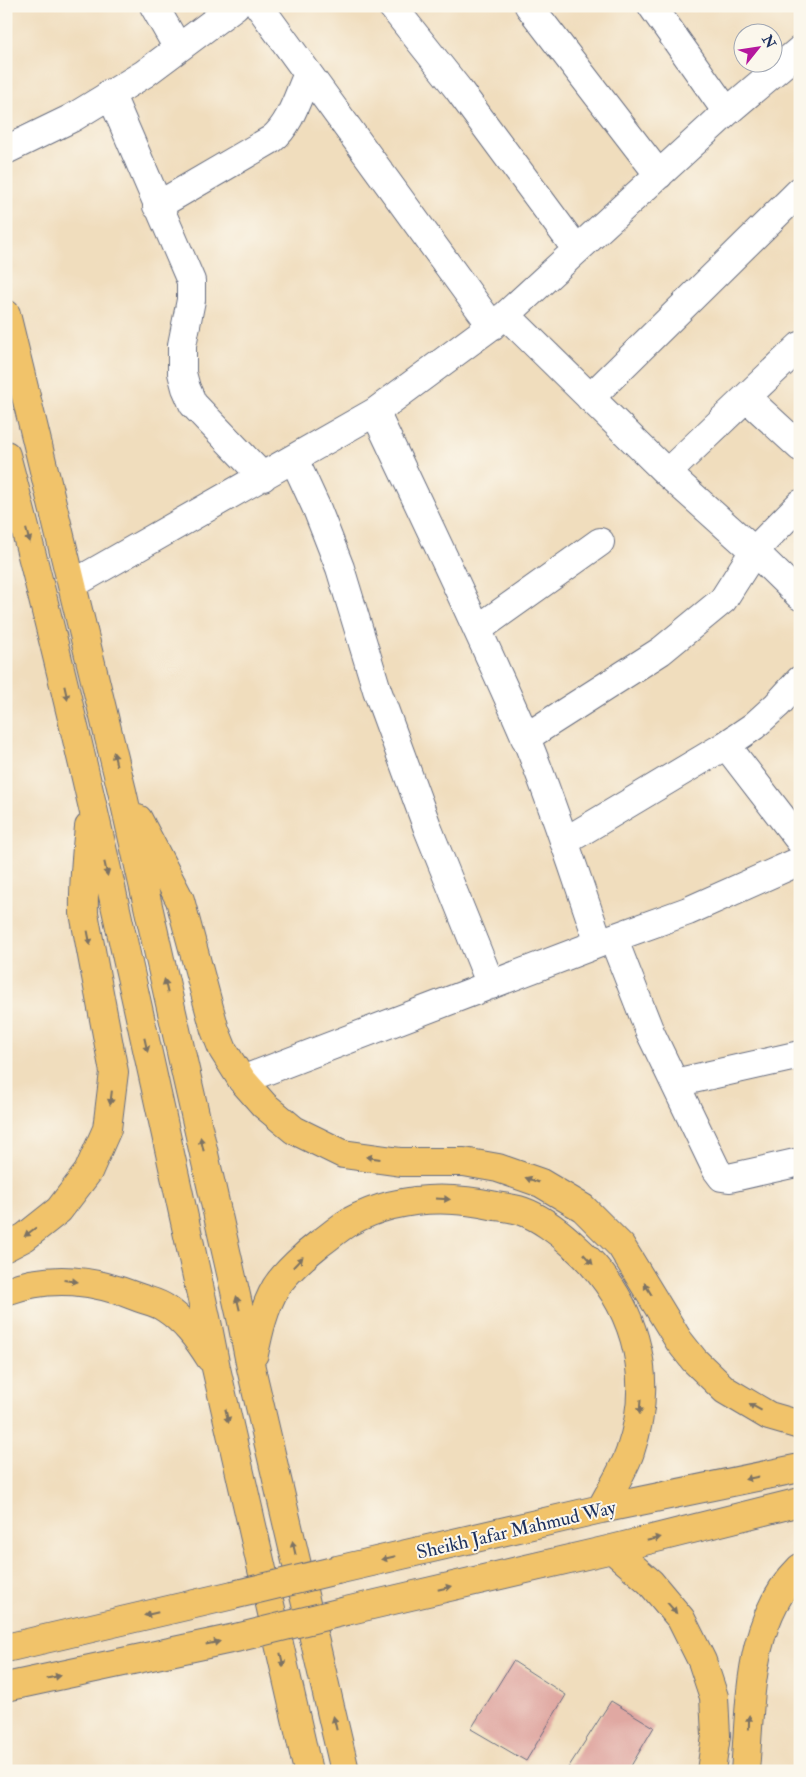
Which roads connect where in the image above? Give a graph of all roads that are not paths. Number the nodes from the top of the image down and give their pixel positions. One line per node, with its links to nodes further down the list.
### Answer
1 (154, 6): 7 (street)
2 (235, 6): 7 (street)
3 (259, 6): 9 (street)
4 (392, 6): 16 (street)
5 (529, 6): 13 (street)
6 (652, 6): 11 (street)
7 (178, 48): 10 (street)
8 (800, 50): 11 (street)
9 (308, 74): 15 (street); 18 (street)
10 (110, 93): 12 (street); 15 (street)
11 (727, 112): 13 (street)
12 (6, 150)
13 (659, 176): 16 (street)
14 (800, 191): 20 (street)
15 (158, 206): 27 (street)
16 (577, 250): 18 (street)
17 (6, 314): 31 (main road)
18 (499, 321): 20 (street); 22 (street)
19 (800, 346): 21 (street)
20 (590, 398): 26 (street)
21 (747, 398): 23 (street); 26 (street)
22 (375, 412): 25 (street); 33 (street)
23 (800, 447)
24 (6, 455): 38 (main road, one-way to 38)
25 (294, 460): 27 (street); 43 (street)
26 (668, 473): 30 (street)
27 (263, 477): 31 (street)
28 (800, 504): 30 (street)
29 (600, 542): 33 (street)
30 (754, 551): 32 (street); 35 (street)
31 (73, 584): 37 (main road, one-way to 31)
32 (800, 596)
33 (478, 629): 35 (street)
34 (800, 680): 36 (street)
35 (525, 738): 40 (street)
36 (726, 745): 39 (street); 40 (street)
37 (122, 791): 45 (main road); 51 (main road, one-way to 37)
38 (92, 803): 48 (main road, one-way to 48); 50 (main road, one-way to 50)
39 (800, 841)
40 (564, 842): 42 (street)
41 (800, 860): 42 (street)
42 (606, 940): 43 (street); 46 (street)
43 (490, 985): 45 (street)
44 (800, 1055): 46 (street)
45 (242, 1080): 52 (main road, one-way to 45)
46 (675, 1083): 47 (street)
47 (800, 1162)
48 (6, 1247)
49 (6, 1291): 50 (main road, one-way to 50)
50 (216, 1368): 60 (main road, one-way to 60)
51 (251, 1368): 55 (main road, one-way to 55); 61 (main road, one-way to 51)
52 (800, 1425)
53 (800, 1468): 55 (main road, Sheikh Jafar Mahmud Way, one-way to 55)
54 (800, 1502): 56 (main road, one-way to 54)
55 (601, 1509): 58 (main road, Sheikh Jafar Mahmud Way, one-way to 58, bridge)
56 (612, 1549): 59 (main road, one-way to 56, bridge); 62 (main road, one-way to 62)
57 (800, 1568): 63 (main road, one-way to 57)
58 (6, 1648)
59 (6, 1687)
60 (308, 1771)
61 (345, 1771)
62 (712, 1771)
63 (745, 1771)

